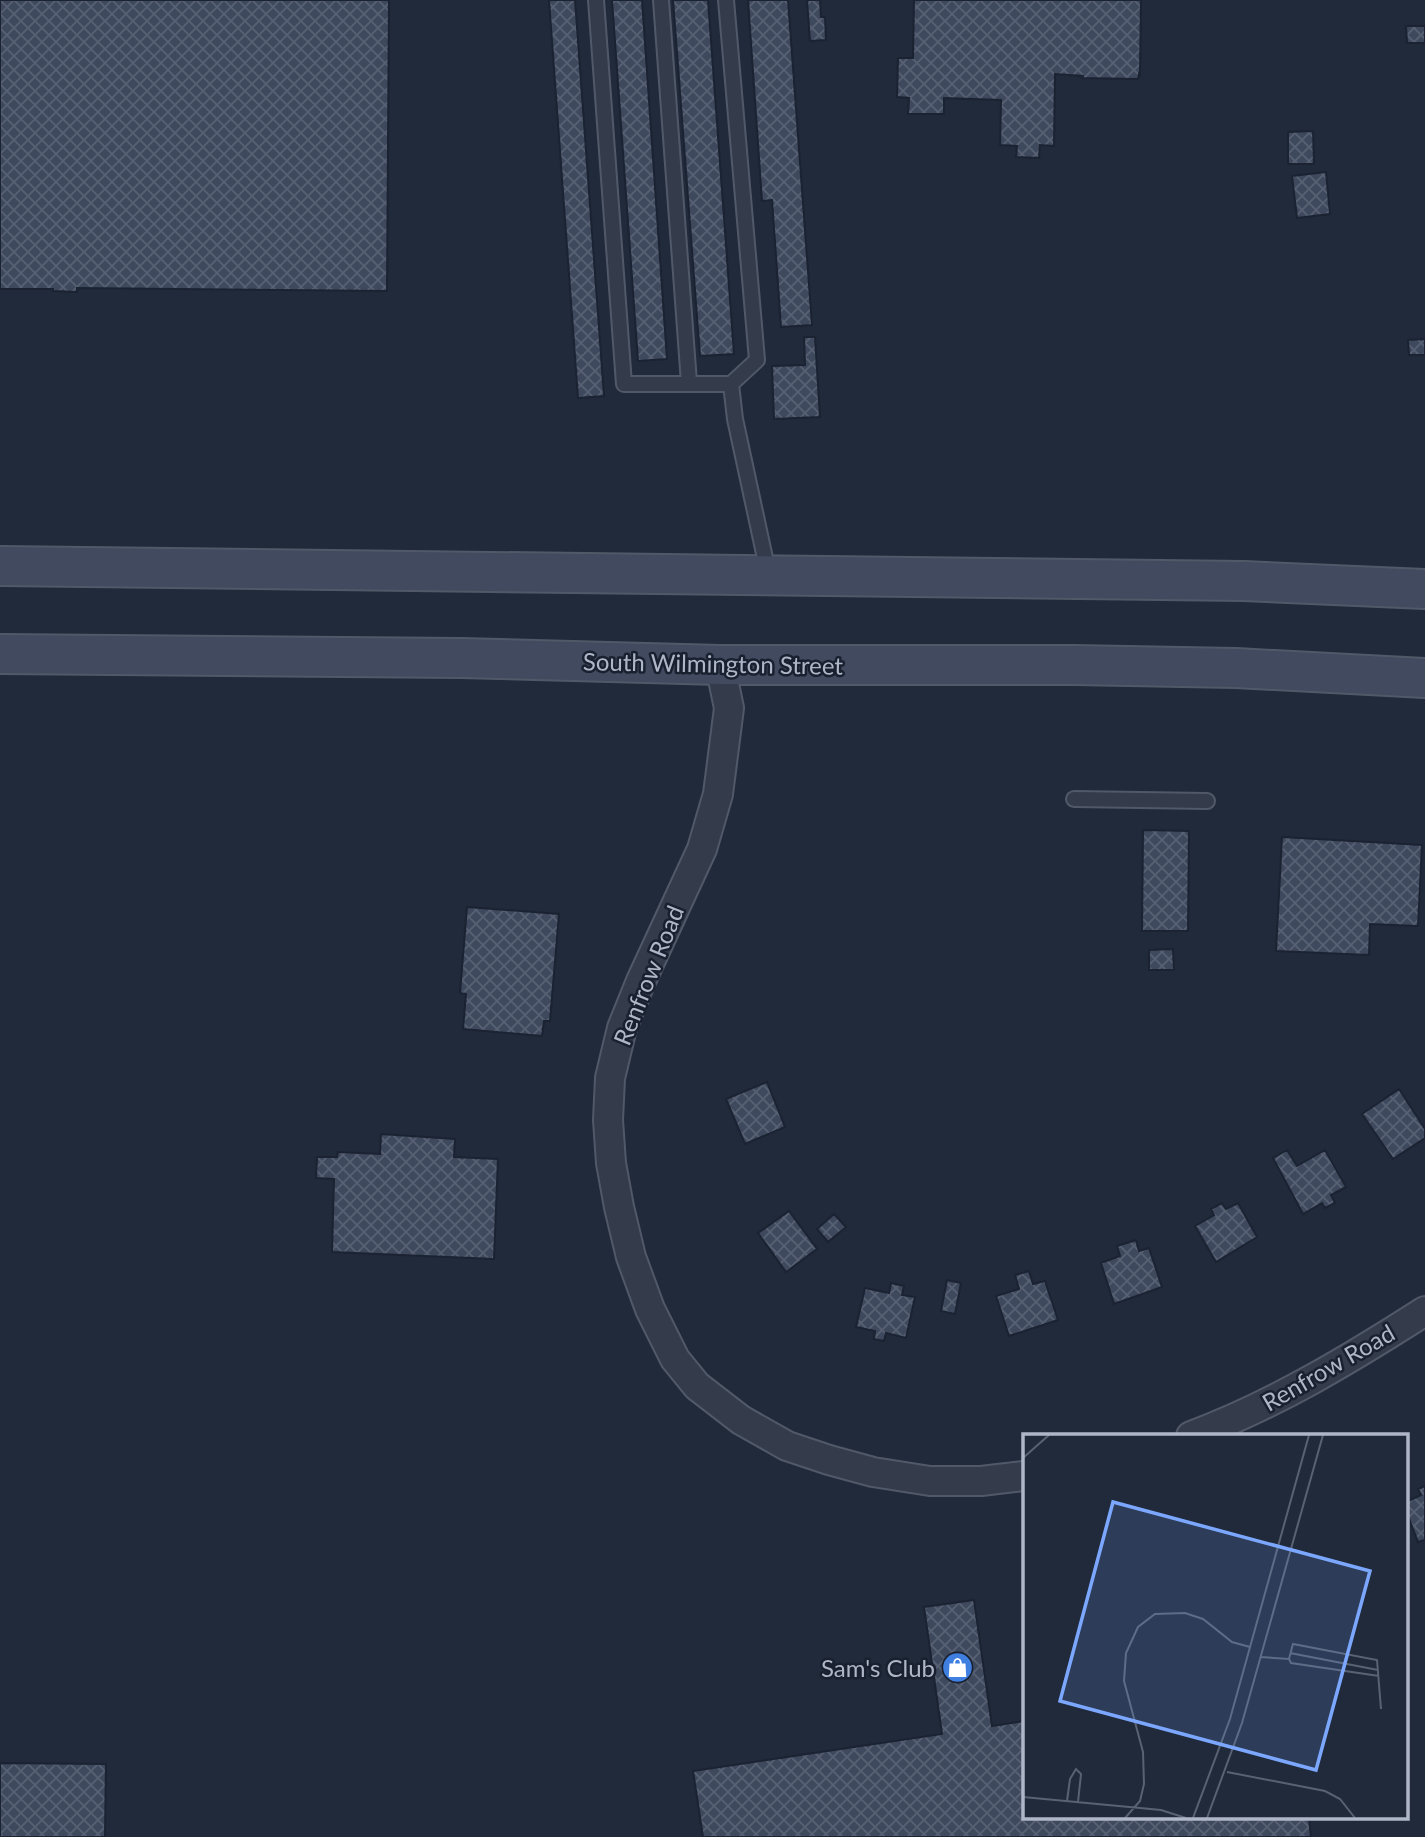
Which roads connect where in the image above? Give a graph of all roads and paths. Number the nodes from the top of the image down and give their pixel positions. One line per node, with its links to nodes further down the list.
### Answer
1 (596, 0): 4 (lane)
2 (661, 0): 4 (lane)
3 (726, 0): 5 (lane)
4 (689, 383): 5 (lane)
5 (731, 384): 7 (lane)
6 (0, 566): 7 (main road)
7 (769, 574): 8 (main road)
8 (1425, 589)
9 (0, 654): 10 (main road, South Wilmington Street)
10 (720, 665): 11 (main road, South Wilmington Street); 16 (street, Renfrow Road)
11 (1425, 678)
12 (1074, 799): 13 (lane)
13 (1207, 801)
14 (1425, 1311): 15 (street, Renfrow Road)
15 (1196, 1434)
16 (1023, 1476)

